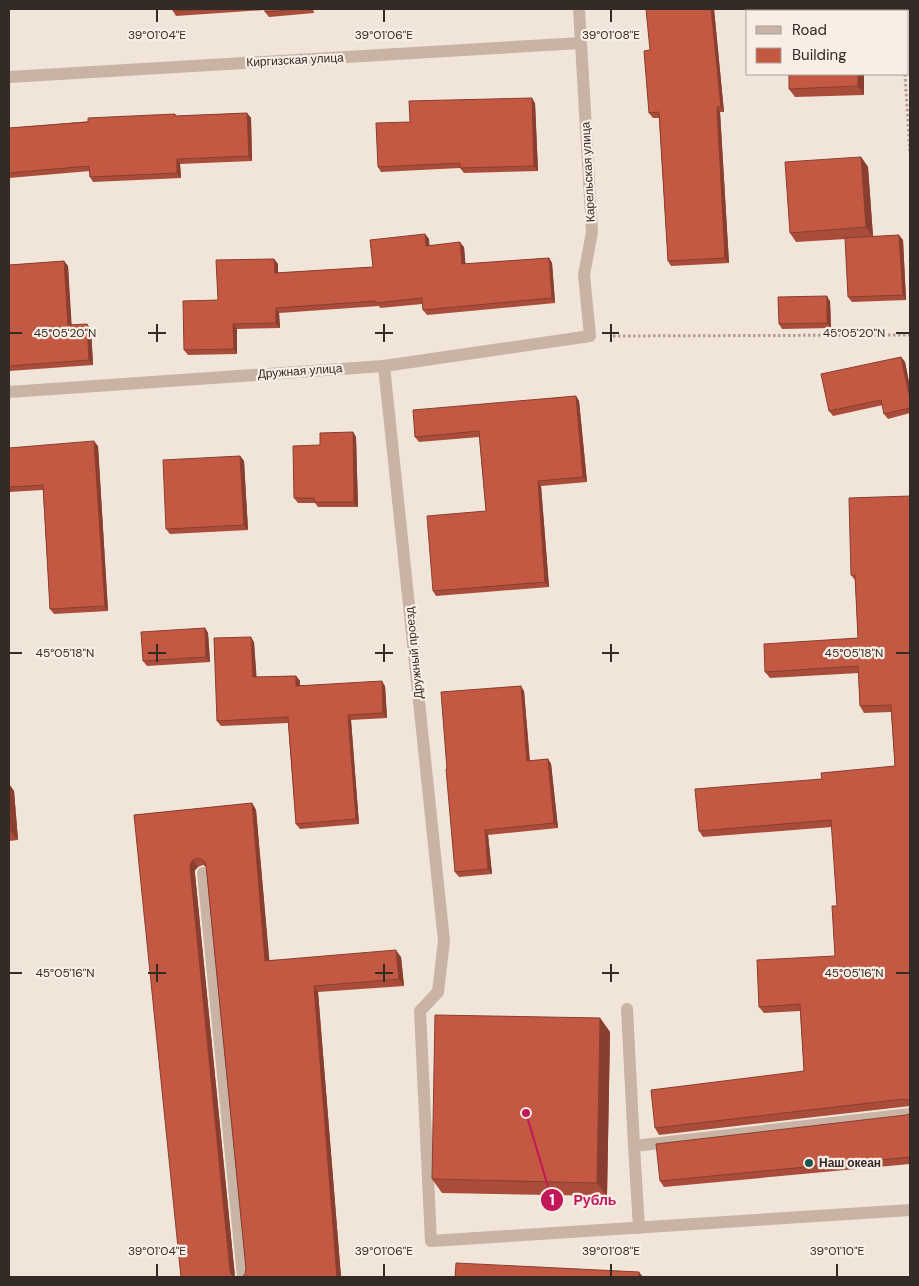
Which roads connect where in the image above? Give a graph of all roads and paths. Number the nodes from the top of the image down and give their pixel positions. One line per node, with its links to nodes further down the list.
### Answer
1 (579, 9): 2 (street, Карельская улица)
2 (581, 43): 4 (street, Киргизская улица); 7 (street, Карельская улица)
3 (905, 75): 5 (path)
4 (9, 77)
5 (910, 153)
6 (910, 335): 7 (path)
7 (590, 336): 8 (street, Дружная улица)
8 (384, 366): 9 (street, Дружная улица); 15 (street, Дружный проезд)
9 (9, 392)
10 (203, 873): 16 (street)
11 (627, 1009): 13 (street)
12 (910, 1114): 13 (street)
13 (634, 1146): 15 (street)
14 (910, 1210): 15 (street)
15 (639, 1228)
16 (243, 1277)

